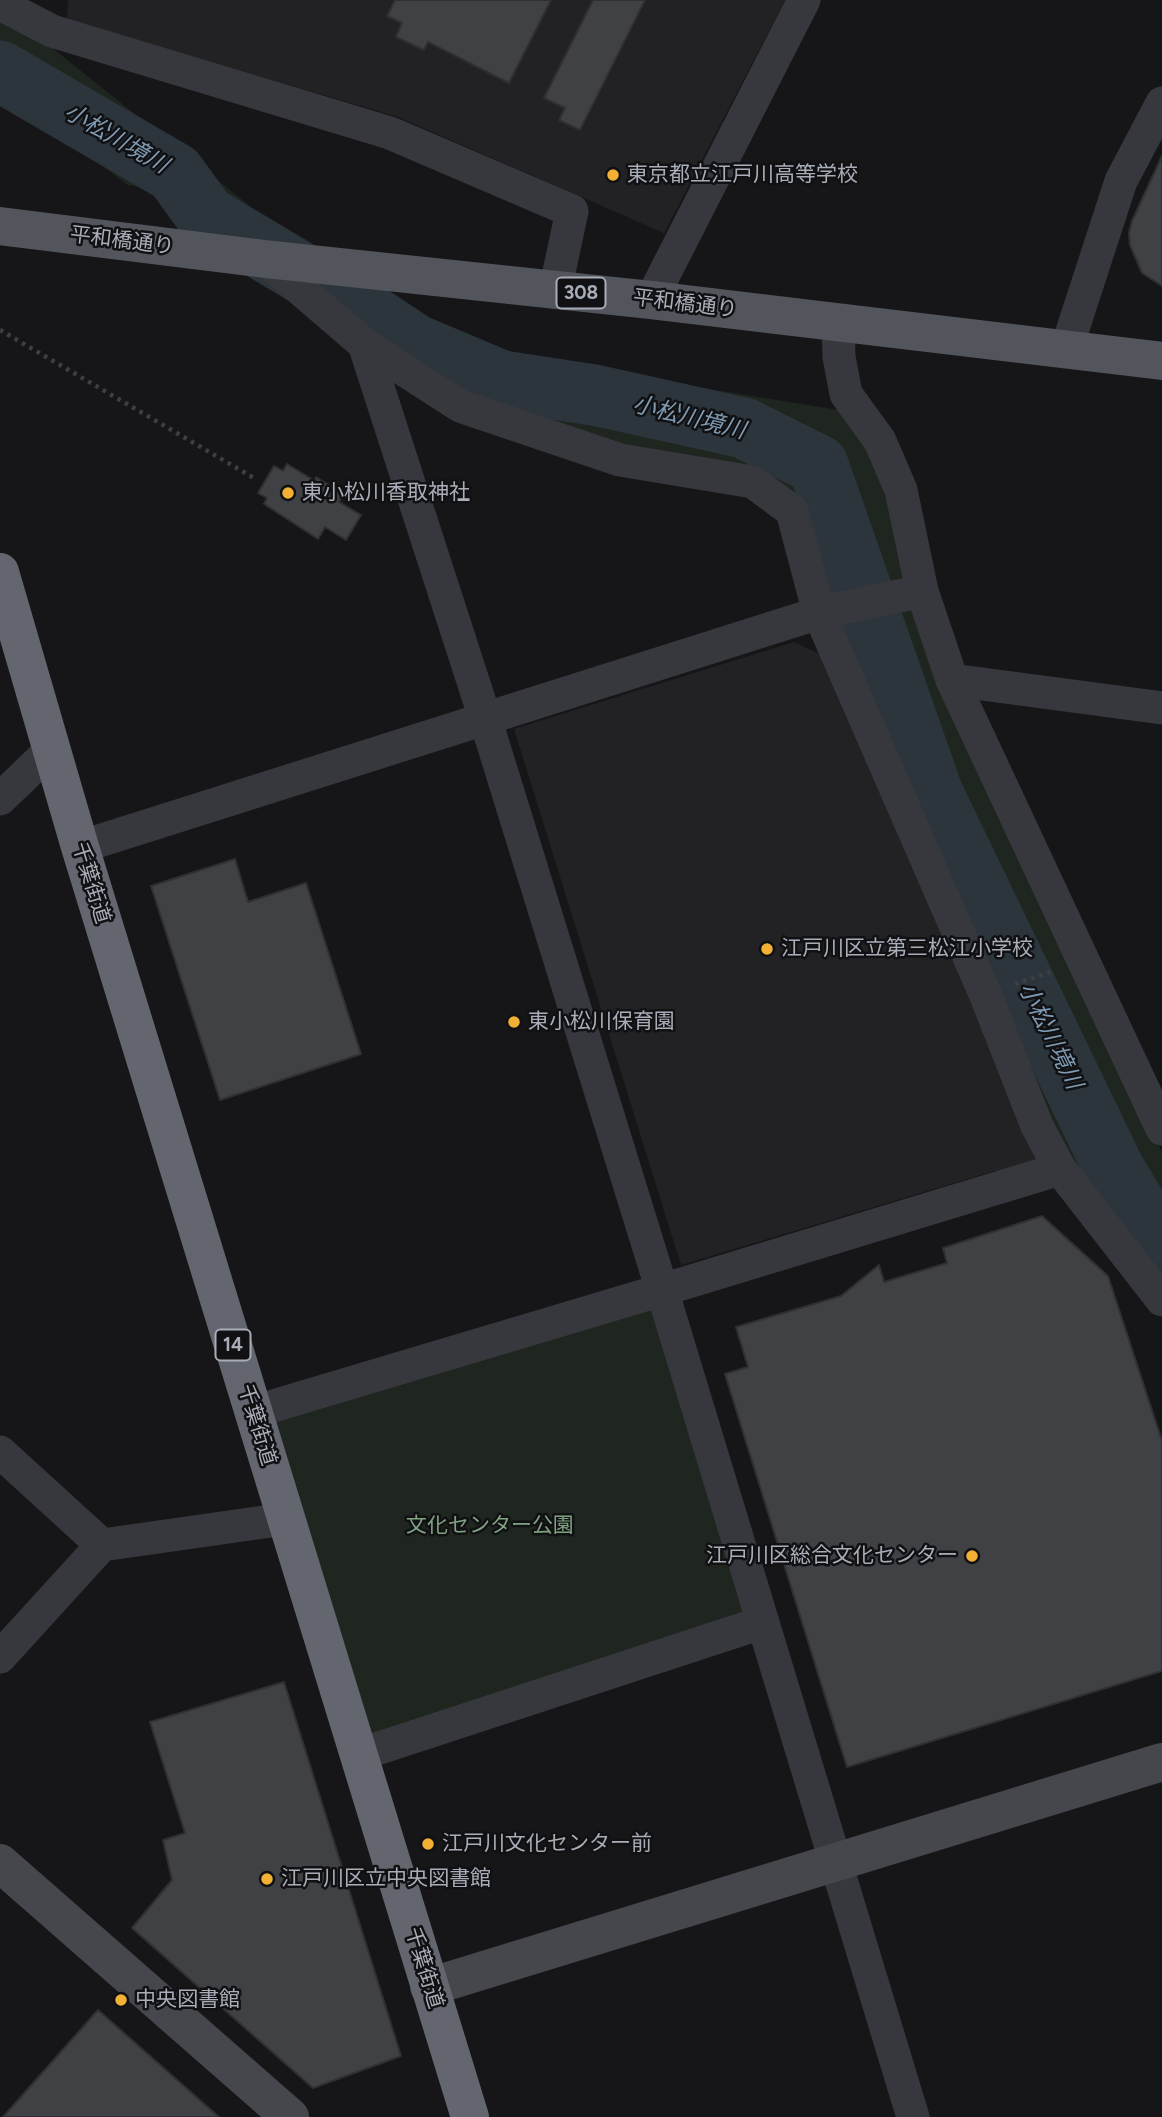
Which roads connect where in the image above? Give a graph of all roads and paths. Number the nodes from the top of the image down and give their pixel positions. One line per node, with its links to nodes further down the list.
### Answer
1 (804, 0): 8 (street)
2 (0, 4): 3 (street)
3 (53, 15): 7 (street)
4 (1162, 103): 12 (street)
5 (0, 226): 6 (main road, 平和橋通り / 308)
6 (265, 259): 7 (main road, 平和橋通り / 308); 11 (street)
7 (555, 291): 8 (main road, 平和橋通り / 308)
8 (651, 300): 9 (main road, 平和橋通り / 308)
9 (838, 322): 12 (main road, 平和橋通り / 308); 16 (street)
10 (0, 330): 14 (path)
11 (364, 344): 17 (street); 20 (street)
12 (1066, 350): 13 (main road, 平和橋通り / 308)
13 (1162, 361)
14 (254, 478)
15 (0, 572): 21 (highway, 千葉街道 / 14)
16 (911, 593): 17 (street); 18 (street)
17 (827, 611): 20 (street); 27 (street)
18 (952, 680): 19 (street); 26 (street)
19 (1162, 708)
20 (485, 718): 23 (street); 28 (street)
21 (52, 749): 22 (street); 23 (highway, 千葉街道 / 14)
22 (0, 799)
23 (80, 847): 30 (highway, 千葉街道 / 14)
24 (1060, 969): 25 (path)
25 (1011, 985)
26 (1158, 1113)
27 (1060, 1169): 28 (street); 29 (street)
28 (662, 1290): 30 (street); 34 (street)
29 (1162, 1300)
30 (253, 1412): 32 (highway, 千葉街道 / 14)
31 (0, 1452): 33 (street)
32 (285, 1519): 33 (street); 36 (highway, 千葉街道 / 14)
33 (102, 1545): 35 (street)
34 (761, 1623): 36 (street); 38 (street)
35 (0, 1657)
36 (358, 1755): 40 (highway, 千葉街道 / 14)
37 (1162, 1762): 38 (street)
38 (837, 1862): 40 (street); 43 (street)
39 (0, 1863): 41 (street)
40 (429, 1987): 42 (highway, 千葉街道 / 14)
41 (290, 2117)
42 (470, 2117)
43 (913, 2117)

